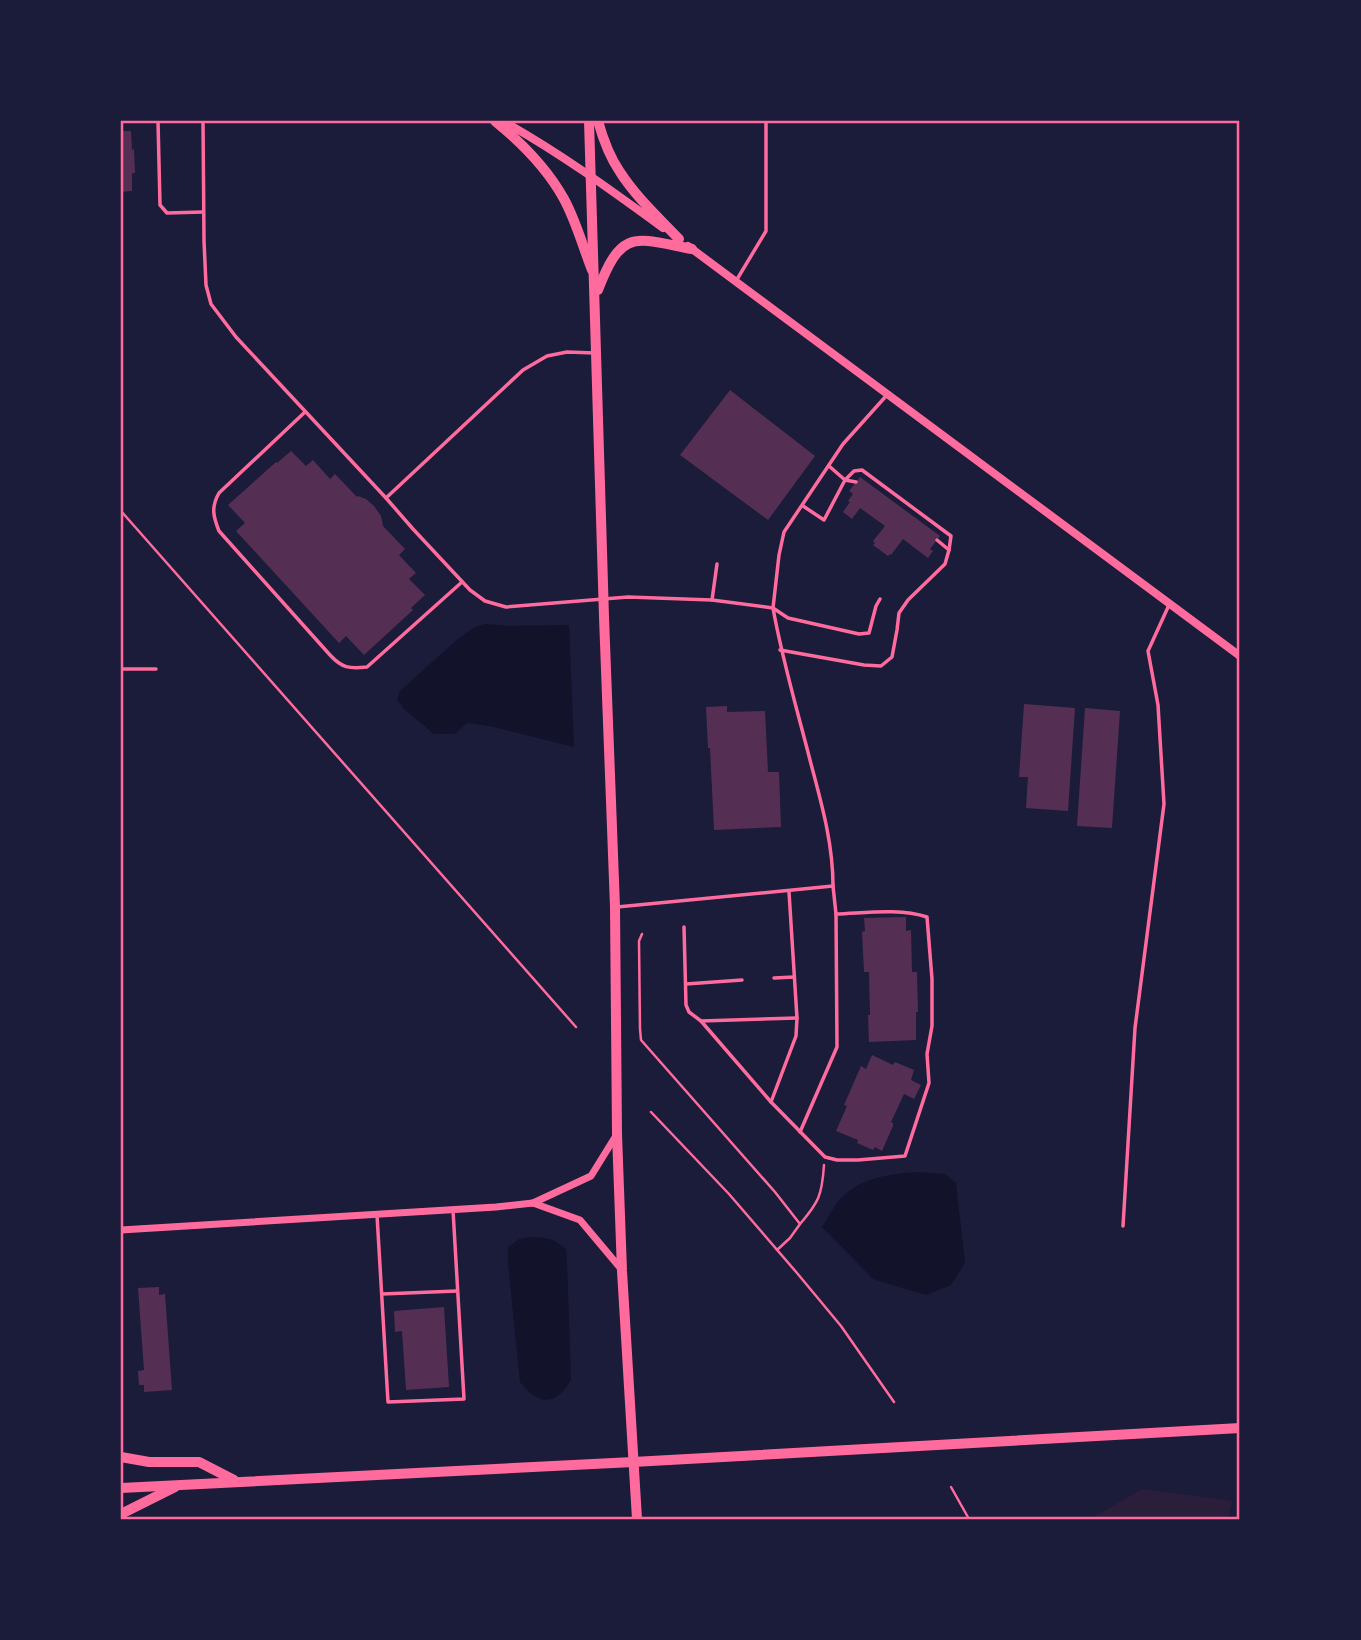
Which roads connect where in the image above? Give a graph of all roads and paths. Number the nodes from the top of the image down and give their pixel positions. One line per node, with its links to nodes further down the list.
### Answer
1 (158, 121): 9 (lane)
2 (203, 121): 9 (lane)
3 (495, 121): 12 (main road)
4 (503, 121): 8 (street)
5 (589, 121): 8 (main road)
6 (598, 121): 10 (main road)
7 (766, 121): 13 (lane)
8 (592, 176): 10 (street); 12 (main road)
9 (204, 212): 17 (lane)
10 (678, 239): 11 (street)
11 (692, 249): 13 (street); 14 (main road)
12 (595, 280): 14 (main road)
13 (736, 281): 16 (street)
14 (596, 297): 15 (main road)
15 (597, 353): 21 (lane); 29 (main road)
16 (887, 395): 18 (lane); 31 (street)
17 (305, 412): 21 (lane); 27 (lane)
18 (828, 466): 19 (lane); 22 (lane)
19 (845, 480): 20 (lane); 22 (lane); 25 (lane)
20 (856, 482)
21 (386, 498): 27 (lane)
22 (802, 506): 32 (lane)
23 (121, 511): 49 (path)
24 (937, 540): 25 (lane)
25 (949, 550): 33 (lane)
26 (717, 564): 30 (lane)
27 (462, 582): 29 (lane)
28 (880, 598): 32 (lane)
29 (603, 599): 30 (lane); 39 (main road)
30 (712, 600): 32 (lane)
31 (1169, 604): 34 (street); 59 (lane)
32 (773, 608): 33 (lane)
33 (780, 650): 37 (lane)
34 (1240, 656)
35 (121, 669): 36 (lane)
36 (156, 669)
37 (833, 886): 38 (lane); 40 (lane)
38 (789, 891): 39 (lane); 43 (lane)
39 (615, 907): 53 (main road)
40 (836, 914): 52 (lane); 54 (lane)
41 (684, 927): 46 (lane)
42 (642, 934): 58 (path)
43 (794, 977): 44 (lane); 47 (lane)
44 (774, 978)
45 (742, 980): 46 (lane)
46 (686, 984): 48 (lane)
47 (797, 1018): 48 (lane); 50 (lane)
48 (701, 1021): 50 (lane)
49 (576, 1027)
50 (771, 1102): 52 (lane)
51 (652, 1112): 61 (path)
52 (800, 1133): 54 (lane)
53 (617, 1134): 55 (street); 62 (main road)
54 (825, 1157): 58 (path)
55 (533, 1203): 56 (street); 62 (street)
56 (453, 1210): 57 (street); 63 (lane)
57 (377, 1214): 60 (street); 64 (lane)
58 (800, 1224): 61 (path)
59 (1123, 1226)
60 (121, 1230)
61 (777, 1250): 65 (path)
62 (622, 1271): 68 (main road)
63 (457, 1291): 64 (lane); 64 (lane)
64 (382, 1294)
65 (894, 1402)
66 (1240, 1428): 68 (main road)
67 (121, 1457): 69 (main road)
68 (632, 1462): 69 (main road); 74 (main road)
69 (237, 1482): 70 (main road)
70 (180, 1485): 72 (main road); 73 (main road)
71 (951, 1487): 75 (path)
72 (121, 1488)
73 (121, 1514)
74 (637, 1519)
75 (968, 1519)

